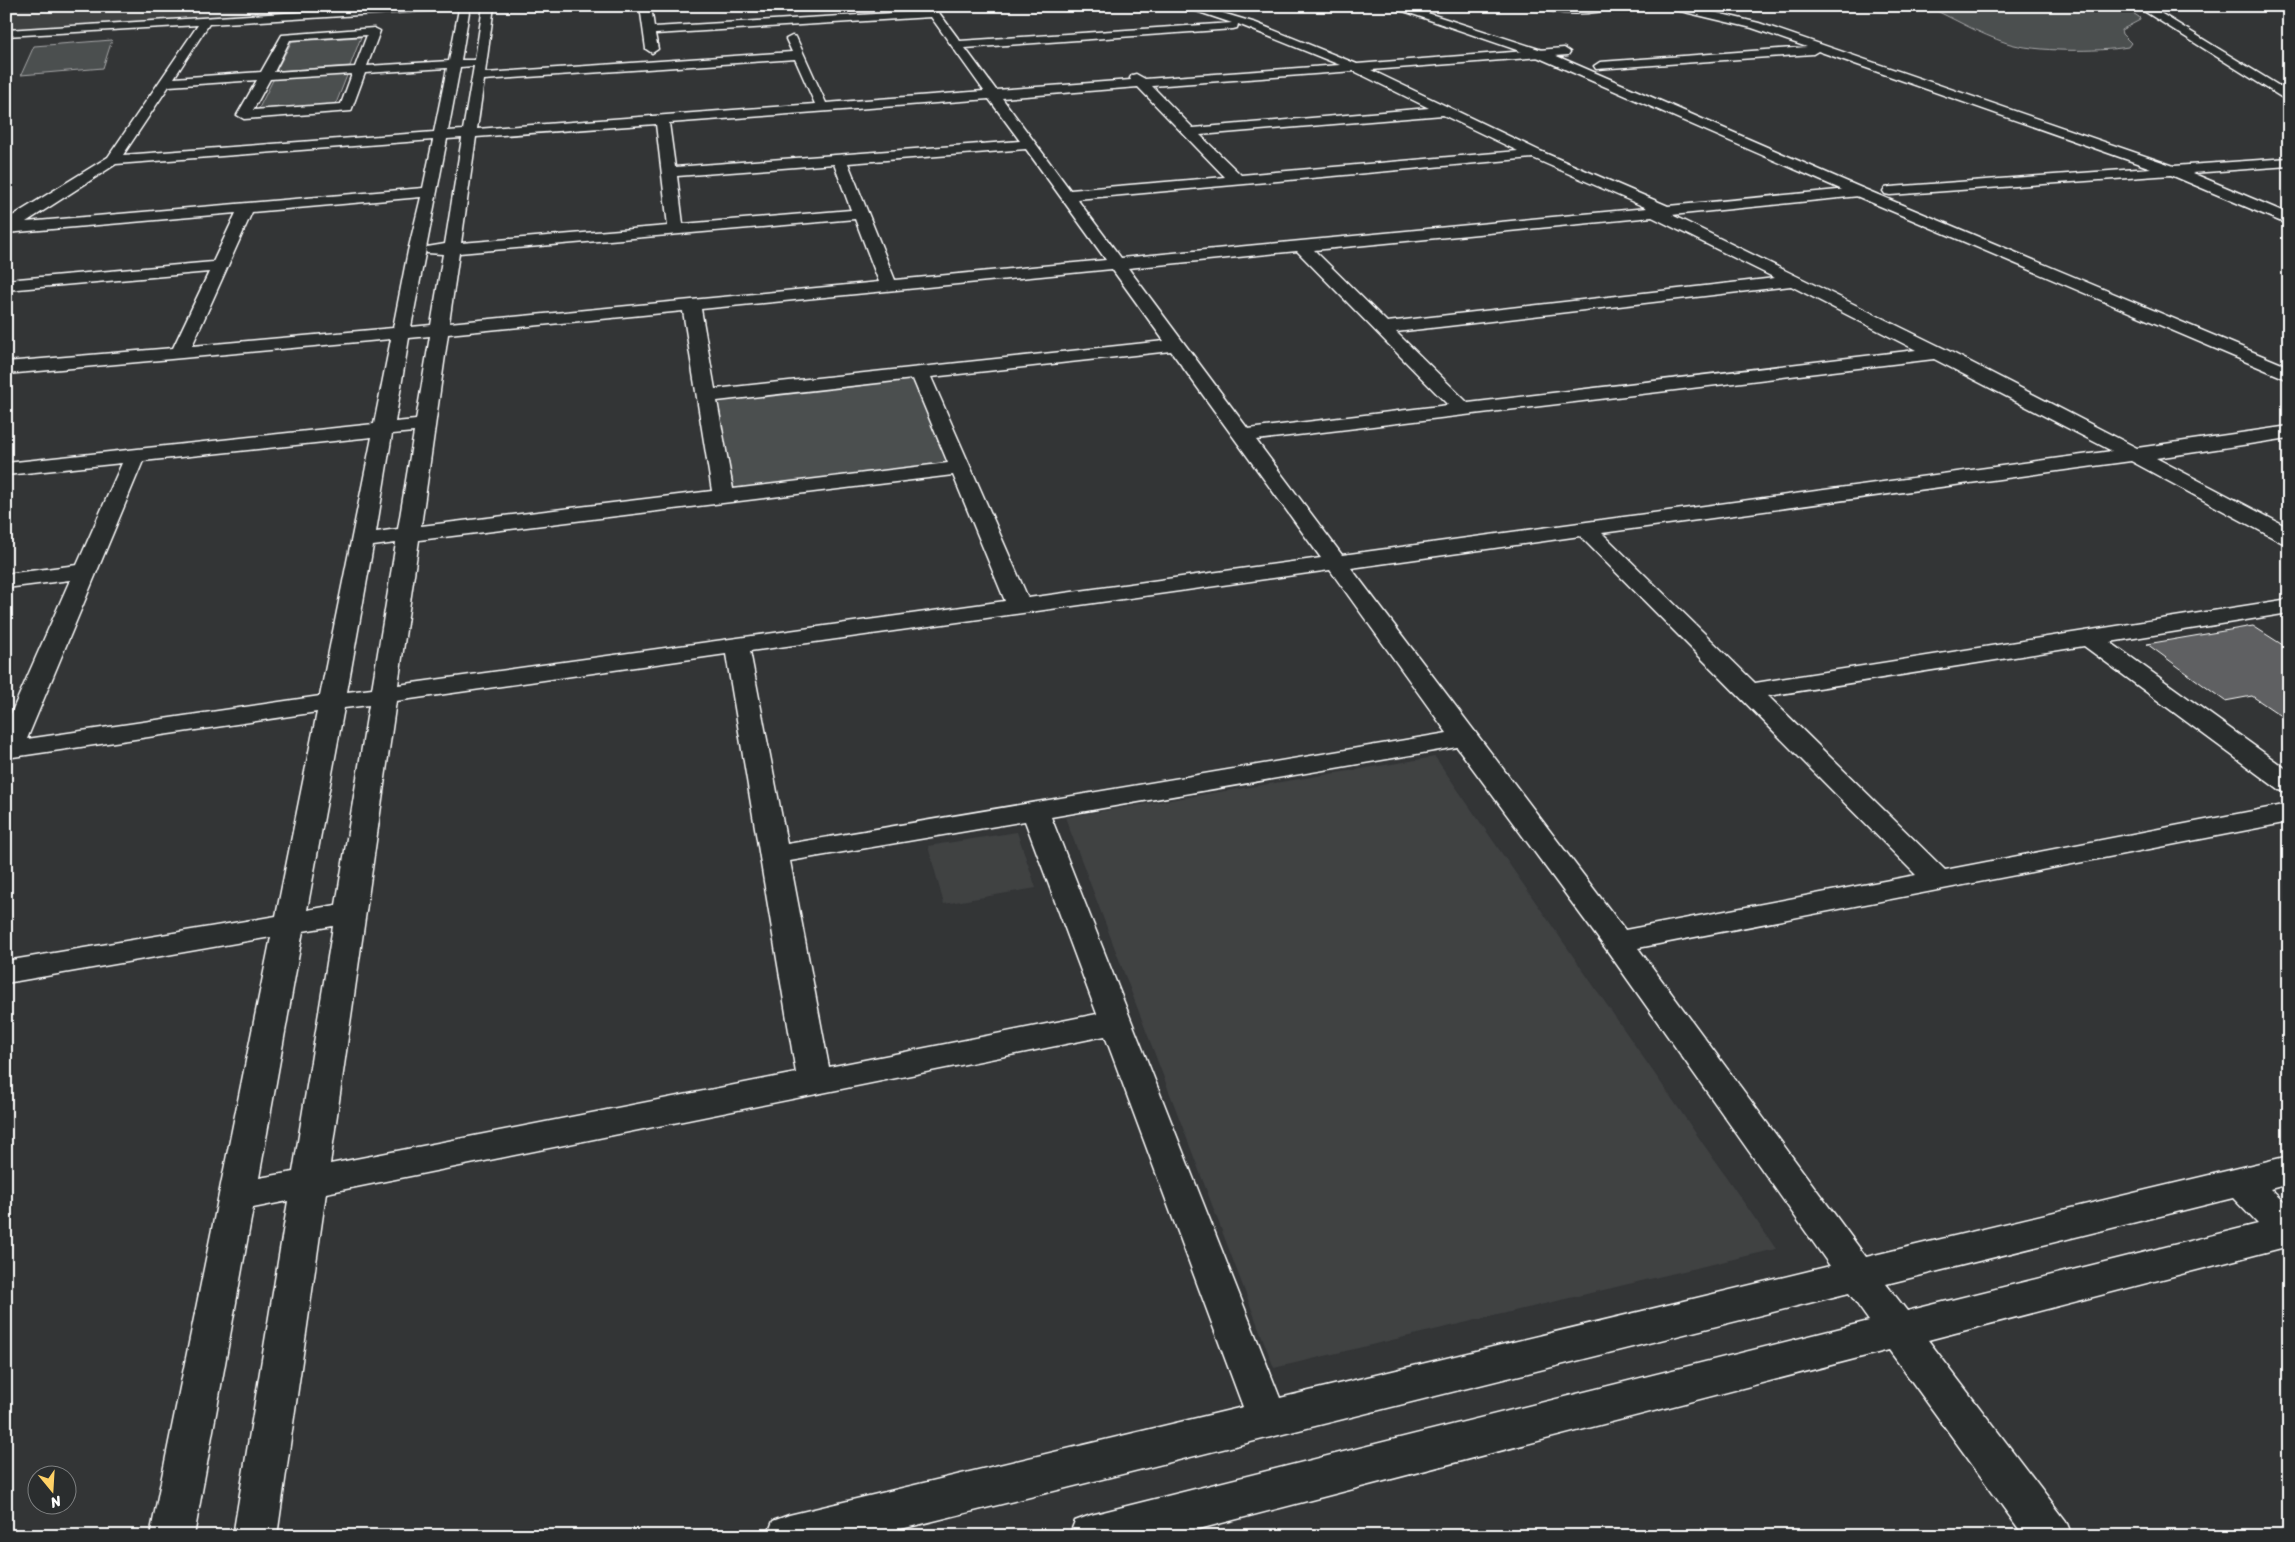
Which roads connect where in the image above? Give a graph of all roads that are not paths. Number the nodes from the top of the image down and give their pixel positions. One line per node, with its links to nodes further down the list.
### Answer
1 (267, 6): 20 (main road)
2 (459, 6): 13 (main road)
3 (465, 6): 31 (main road)
4 (488, 6): 31 (main road)
5 (645, 6): 21 (main road)
6 (1186, 6): 19 (main road)
7 (1394, 6): 26 (main road)
8 (1418, 6): 26 (main road)
9 (1542, 6): 10 (main road)
10 (1609, 6)
11 (1672, 6): 25 (main road)
12 (2141, 6): 37 (main road)
13 (393, 8): 16 (main road)
14 (930, 10): 18 (main road); 24 (main road)
15 (306, 11): 16 (main road); 17 (main road)
16 (340, 13): 23 (main road)
17 (206, 21): 20 (main road); 35 (main road)
18 (785, 23): 21 (main road); 27 (main road)
19 (1252, 25): 24 (main road); 29 (main road)
20 (65, 29): 22 (main road)
21 (649, 32): 28 (main road)
22 (6, 33)
23 (329, 34): 32 (main road); 33 (main road)
24 (956, 45): 36 (main road)
25 (1824, 49): 30 (main road); 51 (main road)
26 (1545, 51): 29 (main road); 30 (main road); 56 (main road)
27 (800, 55): 28 (main road); 38 (main road)
28 (655, 65): 31 (main road)
29 (1350, 65): 34 (main road); 39 (main road)
30 (1600, 66): 54 (main road)
31 (471, 68): 32 (main road); 42 (main road); 44 (main road)
32 (360, 70): 33 (main road); 40 (main road)
33 (265, 76): 35 (main road); 40 (main road)
34 (1138, 81): 36 (main road); 43 (main road)
35 (165, 82): 48 (main road)
36 (990, 92): 38 (main road); 41 (main road); 46 (main road)
37 (2289, 98)
38 (820, 102): 42 (main road)
39 (1444, 110): 43 (main road); 47 (main road)
40 (289, 112): 45 (main road)
41 (662, 119): 42 (main road); 52 (main road)
42 (470, 130): 44 (main road); 65 (main road)
43 (1190, 132): 53 (main road)
44 (441, 133): 45 (main road); 55 (main road)
45 (280, 138): 48 (main road)
46 (1029, 145): 49 (main road); 57 (main road)
47 (1535, 154): 53 (main road); 59 (main road)
48 (115, 157): 62 (main road)
49 (839, 160): 52 (main road); 60 (main road)
50 (2289, 162): 51 (main road)
51 (2172, 170): 54 (main road); 61 (main road)
52 (669, 172): 63 (main road)
53 (1237, 180): 57 (main road)
54 (1890, 191): 67 (main road)
55 (430, 192): 58 (main road); 66 (main road)
56 (1859, 192): 59 (main road); 75 (main road)
57 (1066, 195): 68 (main road)
58 (246, 208): 62 (main road); 69 (main road)
59 (1661, 211): 64 (main road); 70 (main road)
60 (860, 214): 63 (main road); 72 (main road)
61 (2289, 220)
62 (6, 227)
63 (676, 229): 65 (main road)
64 (1301, 246): 68 (main road); 76 (main road)
65 (451, 248): 66 (main road); 77 (main road)
66 (416, 251): 78 (main road)
67 (2056, 260)
68 (1117, 264): 72 (main road); 79 (main road)
69 (220, 266): 71 (main road); 80 (main road)
70 (1794, 281): 76 (main road); 81 (main road)
71 (6, 285)
72 (889, 286): 74 (main road)
73 (2158, 302): 75 (main road)
74 (691, 305): 77 (main road); 85 (main road)
75 (2131, 307): 84 (main road)
76 (1381, 328): 86 (main road)
77 (439, 330): 78 (main road); 87 (main road)
78 (402, 333): 80 (main road); 88 (main road)
79 (1176, 345): 83 (main road); 90 (main road)
80 (180, 353): 82 (main road)
81 (1938, 353): 86 (main road); 91 (main road)
82 (6, 368)
83 (920, 373): 85 (main road); 93 (main road)
84 (2289, 374)
85 (707, 396): 95 (main road)
86 (1463, 409): 90 (main road)
87 (425, 425): 88 (main road); 97 (main road)
88 (384, 429): 92 (main road); 99 (main road)
89 (2289, 432): 91 (main road)
90 (1244, 436): 100 (main road)
91 (2137, 455): 96 (main road); 98 (main road)
92 (135, 456): 94 (main road); 101 (main road)
93 (960, 468): 95 (main road); 104 (main road)
94 (6, 469)
95 (724, 496): 97 (main road)
96 (1585, 528): 100 (main road); 107 (main road)
97 (408, 534): 99 (main road); 108 (main road)
98 (2289, 537)
99 (363, 540): 109 (main road)
100 (1336, 562): 104 (main road); 110 (main road)
101 (86, 571): 102 (main road); 111 (main road)
102 (6, 581)
103 (2289, 606): 105 (main road)
104 (1020, 607): 106 (main road)
105 (2089, 638): 107 (main road); 112 (main road)
106 (737, 646): 108 (main road); 115 (main road)
107 (1748, 692): 116 (main road)
108 (383, 694): 109 (main road); 117 (main road)
109 (332, 701): 111 (main road); 118 (main road)
110 (1464, 738): 113 (main road); 119 (main road)
111 (8, 749)
112 (2289, 784)
113 (1035, 811): 115 (main road); 121 (main road)
114 (2289, 813): 116 (main road)
115 (774, 855): 122 (main road)
116 (1938, 880): 119 (main road)
117 (350, 913): 118 (main road); 125 (main road)
118 (290, 923): 120 (main road); 126 (main road)
119 (1617, 942): 128 (main road)
120 (6, 972)
121 (1116, 1022): 122 (main road); 130 (main road)
122 (815, 1082): 125 (main road)
123 (2289, 1170): 124 (main road)
124 (2240, 1182): 127 (main road); 128 (main road)
125 (309, 1183): 126 (main road); 133 (main road)
126 (237, 1197): 132 (main road)
127 (2289, 1231): 129 (main road)
128 (1858, 1276): 129 (main road); 130 (main road)
129 (1898, 1330): 135 (main road); 136 (main road)
130 (1268, 1419): 131 (main road)
131 (884, 1524): 134 (main road)
132 (172, 1536)
133 (255, 1536)
134 (789, 1536)
135 (1091, 1536)
136 (2050, 1536)

